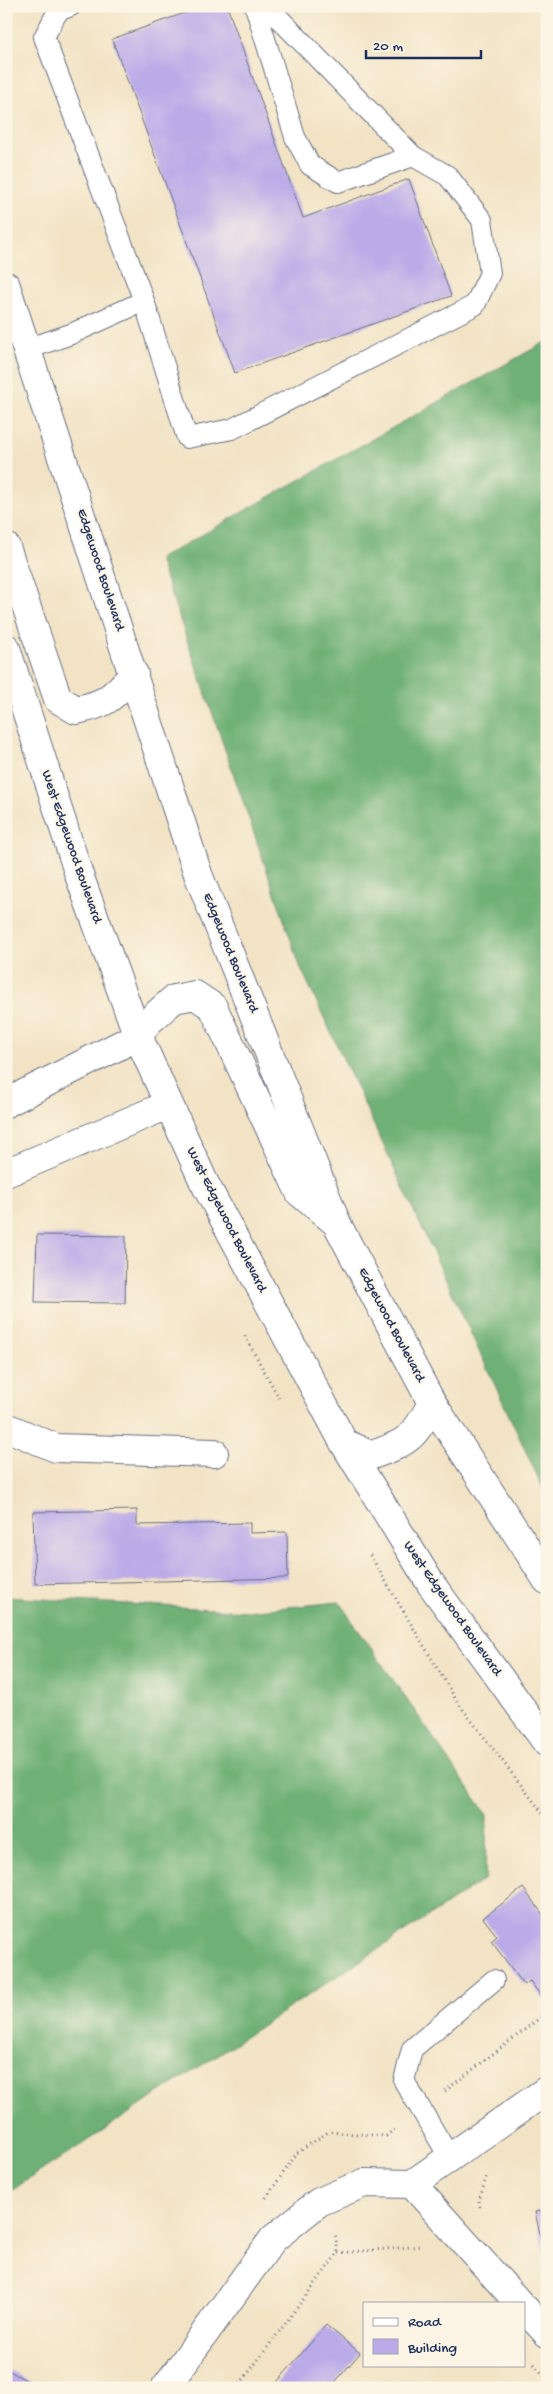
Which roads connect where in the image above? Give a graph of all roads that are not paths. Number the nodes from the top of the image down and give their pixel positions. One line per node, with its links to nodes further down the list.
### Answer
1 (71, 6): 6 (lane)
2 (254, 6): 4 (lane)
3 (267, 6): 4 (lane)
4 (413, 156): 6 (lane)
5 (6, 286): 7 (street, Edgewood Boulevard)
6 (144, 301): 7 (lane)
7 (27, 349): 10 (street, Edgewood Boulevard)
8 (6, 547): 10 (street)
9 (6, 648): 11 (street, West Edgewood Boulevard)
10 (134, 674): 15 (street, Edgewood Boulevard)
11 (138, 1036): 12 (street); 13 (street, West Edgewood Boulevard); 15 (street)
12 (6, 1103)
13 (168, 1105): 14 (street); 18 (street, West Edgewood Boulevard)
14 (6, 1174)
15 (337, 1224): 16 (street, Edgewood Boulevard)
16 (432, 1403): 18 (street); 20 (street, Edgewood Boulevard)
17 (6, 1427): 19 (street)
18 (344, 1443): 21 (street, West Edgewood Boulevard)
19 (214, 1453)
20 (547, 1580)
21 (547, 1743)
22 (494, 1980): 24 (lane)
23 (547, 2090): 24 (street)
24 (450, 2158): 25 (street)
25 (412, 2184): 26 (street); 29 (street)
26 (518, 2302)
27 (526, 2310): 28 (street)
28 (547, 2333)
29 (165, 2388)

